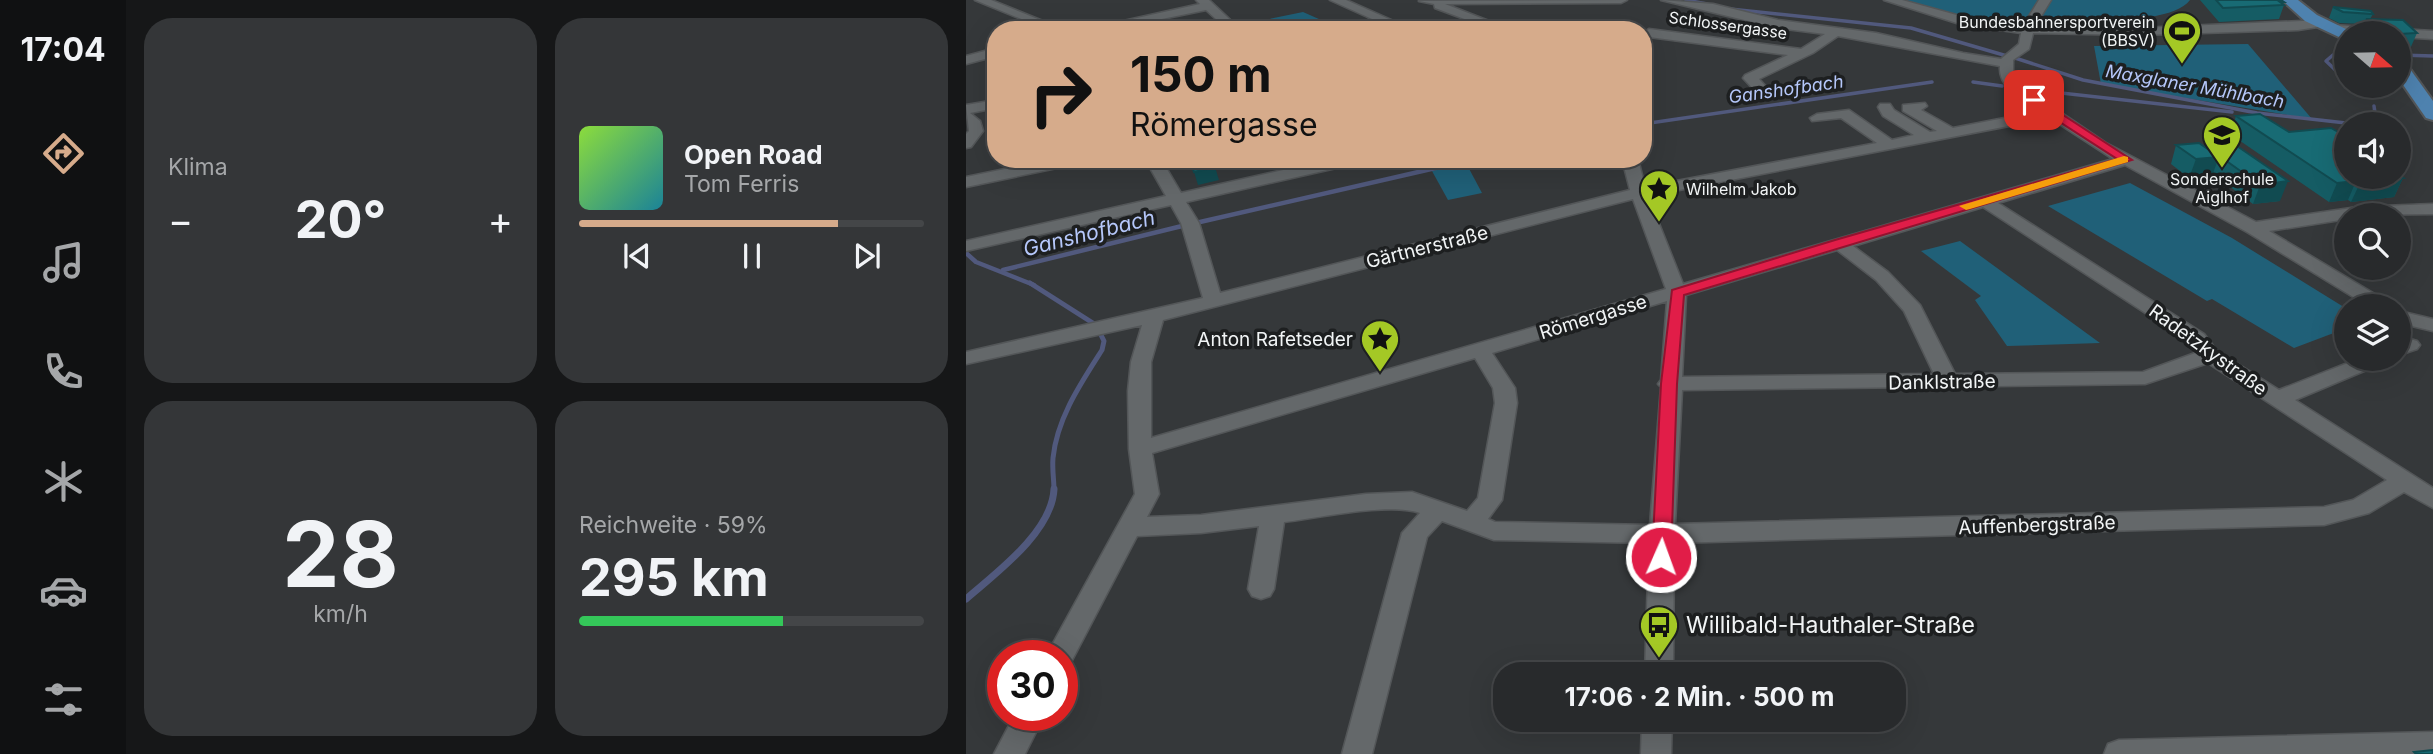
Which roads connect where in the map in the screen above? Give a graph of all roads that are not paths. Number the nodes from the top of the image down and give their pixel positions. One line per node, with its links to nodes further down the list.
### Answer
1 (1336, 0): 14 (street)
2 (1620, 0): 8 (street)
3 (1667, 0): 9 (street)
4 (1706, 0): 12 (street)
5 (1890, 0): 20 (street)
6 (2045, 0): 20 (street)
7 (2290, 0): 21 (main road)
8 (1423, 1): 19 (street)
9 (1685, 1): 13 (street); 23 (street)
10 (986, 3): 15 (street)
11 (1205, 3): 16 (street); 17 (street)
12 (1779, 10)
13 (1669, 16)
14 (1383, 20): 18 (street)
15 (1035, 21)
16 (1128, 21)
17 (1225, 21)
18 (1379, 21)
19 (1480, 21)
20 (2027, 29): 21 (street); 28 (street)
21 (2333, 29): 24 (street)
22 (1652, 31): 25 (street, Schlossergasse)
23 (1837, 31): 25 (street, Schlossergasse); 28 (street)
24 (2433, 35)
25 (1802, 53): 30 (street, Schlossergasse)
26 (987, 54): 27 (street)
27 (966, 60)
28 (2005, 62): 35 (street)
29 (2412, 84): 36 (main road)
30 (1762, 90)
31 (987, 106): 34 (street)
32 (1920, 106): 39 (street)
33 (1885, 107): 40 (street)
34 (966, 110)
35 (2053, 113): 39 (street, Gärtnerstraße); 43 (street)
36 (2433, 114)
37 (966, 116): 41 (street)
38 (1817, 118): 42 (street)
39 (1951, 133): 40 (street, Gärtnerstraße)
40 (1929, 138): 42 (street, Gärtnerstraße)
41 (966, 144)
42 (1890, 145): 49 (street, Gärtnerstraße)
43 (2126, 160): 51 (street, Römergasse); 53 (street)
44 (1033, 168): 48 (street)
45 (1158, 168): 50 (street)
46 (1313, 168): 50 (street)
47 (1632, 168): 49 (street)
48 (966, 182)
49 (1639, 193): 56 (street); 58 (street, Gärtnerstraße)
50 (1176, 200): 54 (street); 58 (street)
51 (1984, 201): 55 (street, Römergasse); 63 (street, Radetzkystraße)
52 (2433, 209): 53 (street)
53 (2253, 228): 57 (street)
54 (967, 243)
55 (1839, 243): 56 (street, Römergasse); 66 (street)
56 (1677, 293): 62 (street, Römergasse); 67 (street)
57 (2361, 294)
58 (1213, 300): 59 (street, Gärtnerstraße)
59 (1154, 316): 64 (street, Gärtnerstraße); 69 (street)
60 (2411, 320): 61 (street)
61 (2433, 325)
62 (1481, 351): 69 (street, Römergasse); 74 (street)
63 (2210, 355): 66 (street, Danklstraße); 68 (street, Radetzkystraße)
64 (966, 358)
65 (2346, 371): 68 (street)
66 (1948, 382): 67 (street, Danklstraße)
67 (1669, 384): 76 (street)
68 (2277, 399): 70 (street, Radetzkystraße)
69 (1140, 449): 75 (street)
70 (2404, 481): 71 (street, Radetzkystraße); 76 (street, Auffenbergstraße)
71 (2433, 499)
72 (1437, 511): 73 (street, Auffenbergstraße); 74 (street, Auffenbergstraße); 84 (street)
73 (1273, 516): 75 (street, Auffenbergstraße); 77 (street)
74 (1471, 523): 76 (street, Auffenbergstraße)
75 (1128, 527): 78 (street)
76 (1662, 534): 79 (street)
77 (1261, 589)
78 (1068, 640)
79 (1658, 662)
80 (1021, 731): 83 (street)
81 (1657, 732): 85 (street)
82 (2433, 746): 86 (street)
83 (1009, 754)
84 (1357, 754)
85 (1656, 754)
86 (2119, 754)

